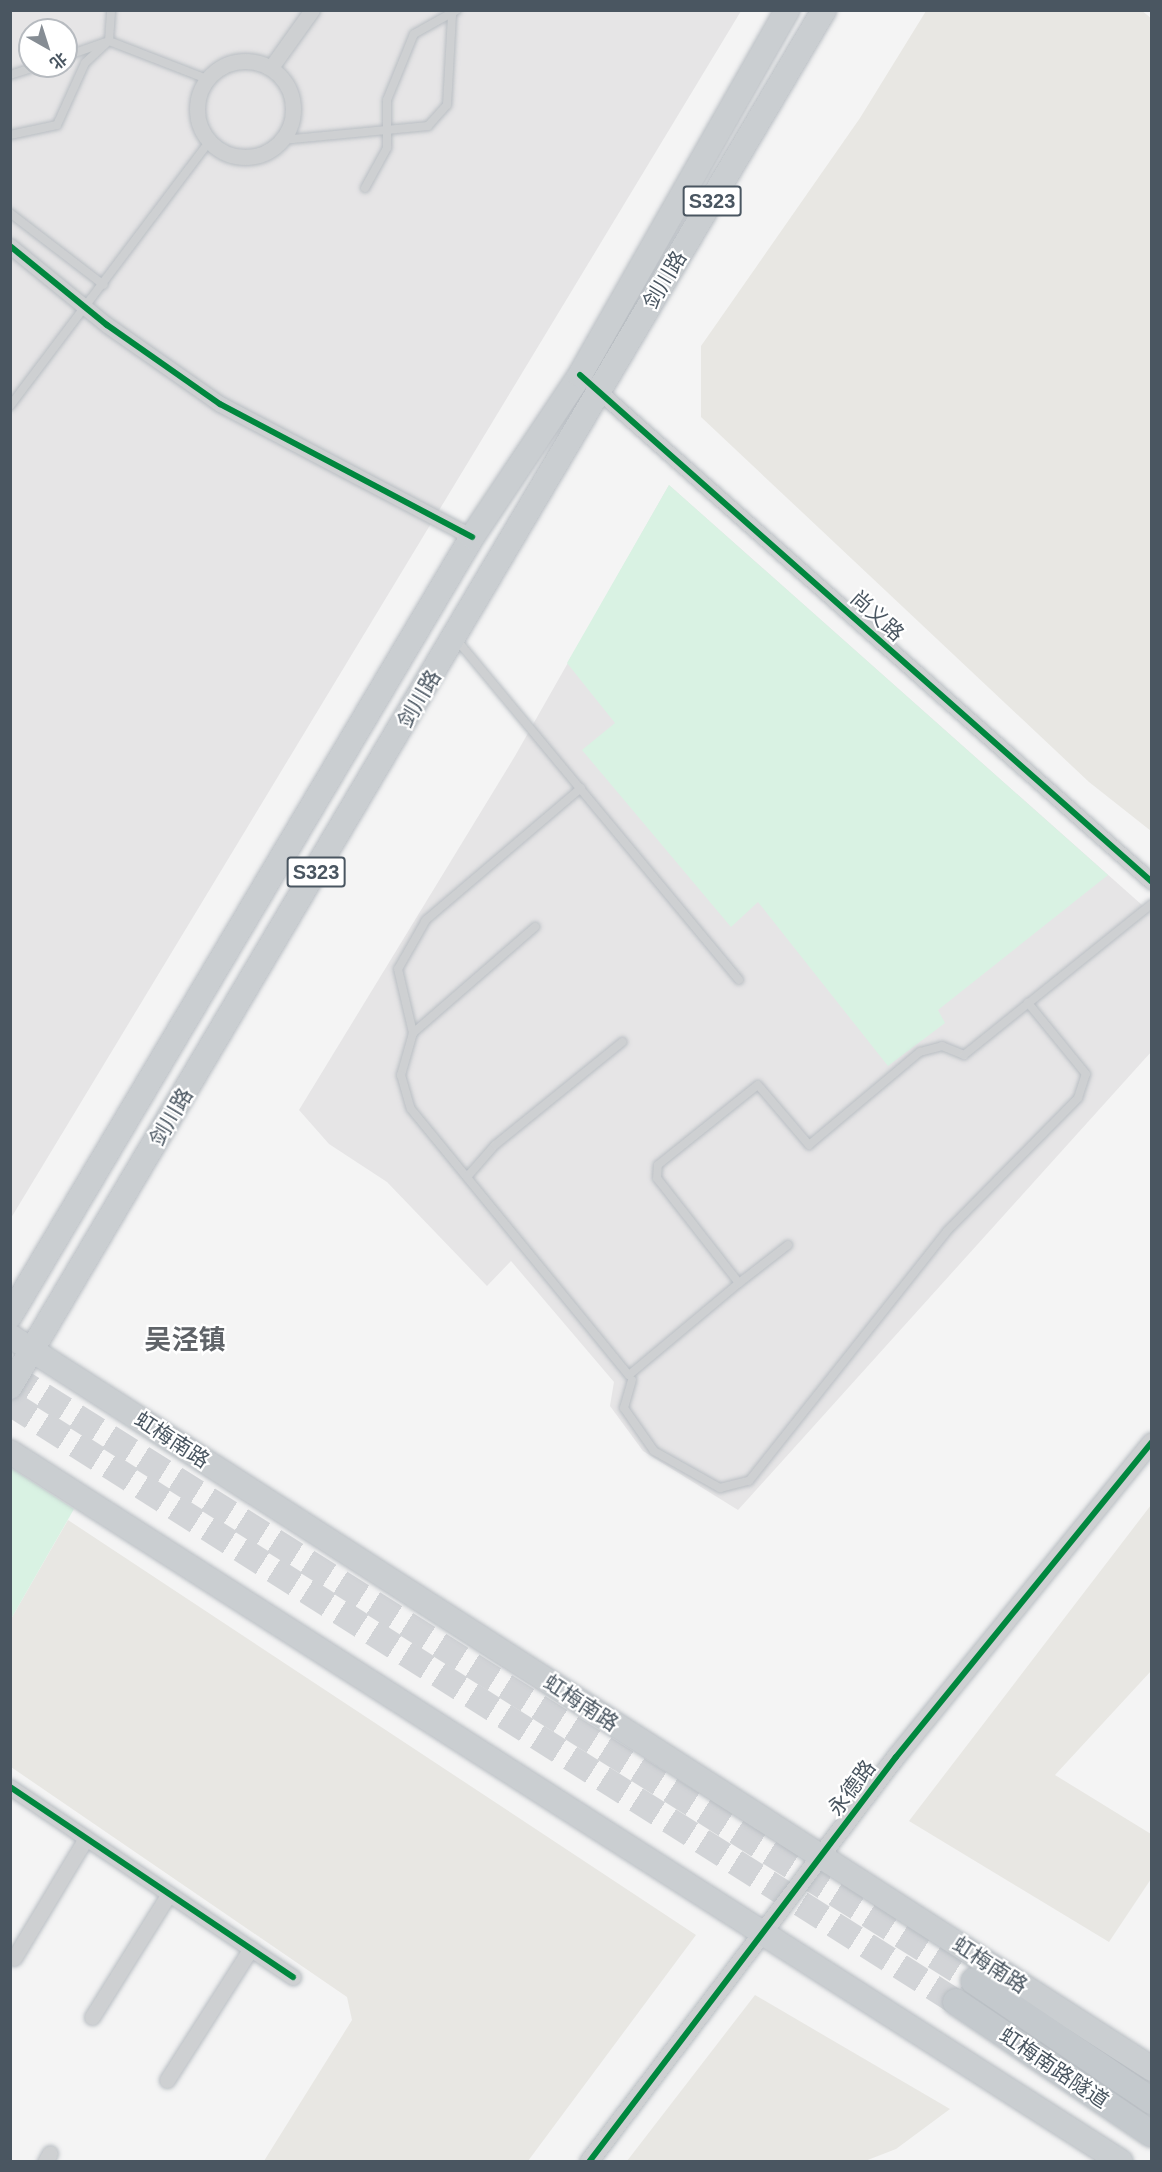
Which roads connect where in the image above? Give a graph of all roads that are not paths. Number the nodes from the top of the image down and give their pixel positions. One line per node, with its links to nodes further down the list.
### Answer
1 (111, 10): 6 (lane)
2 (312, 10): 8 (street)
3 (788, 10): 19 (main road, 剑川路)
4 (824, 10): 20 (main road, 剑川路 / S323)
5 (455, 13): 10 (lane); 10 (lane)
6 (109, 41): 7 (lane); 9 (lane); 11 (lane)
7 (78, 52)
8 (272, 66): 9 (street); 12 (street)
9 (207, 79): 13 (street)
10 (382, 134): 12 (lane); 14 (lane)
11 (10, 135)
12 (282, 140): 13 (street)
13 (209, 142): 17 (lane)
14 (365, 188)
15 (10, 213): 17 (lane)
16 (10, 246): 18 (street)
17 (104, 285): 18 (lane)
18 (87, 309): 21 (lane); 22 (street)
19 (580, 375): 20 (street, 尚义路); 22 (main road, 剑川路)
20 (599, 392): 23 (main road, 剑川路 / S323); 25 (street, 尚义路)
21 (10, 406)
22 (472, 537): 35 (main road, 剑川路)
23 (454, 638): 24 (lane); 37 (main road, 剑川路 / S323)
24 (580, 788): 28 (lane); 30 (lane)
25 (1152, 882)
26 (1152, 904): 29 (lane)
27 (535, 927): 30 (lane)
28 (739, 980)
29 (1028, 1003): 34 (lane); 38 (lane)
30 (413, 1033): 32 (lane)
31 (622, 1042): 32 (lane)
32 (467, 1177): 34 (lane)
33 (788, 1245): 34 (lane)
34 (739, 1283)
35 (10, 1316)
36 (10, 1336): 37 (main road, 虹梅南路)
37 (19, 1367): 43 (main road, 虹梅南路)
38 (632, 1380)
39 (1152, 1442): 43 (street, 永德路)
40 (10, 1452): 45 (main road)
41 (10, 1787): 42 (street)
42 (86, 1838): 44 (street); 47 (street)
43 (820, 1857): 45 (street, 永德路); 52 (main road, 虹梅南路)
44 (169, 1894): 46 (street); 51 (street)
45 (765, 1935): 56 (street, 永德路); 57 (main road)
46 (251, 1948): 48 (street); 53 (street)
47 (14, 1958)
48 (293, 1977)
49 (974, 1981): 54 (highway, 虹梅南路隧道)
50 (956, 2002): 55 (highway, 虹梅南路隧道)
51 (92, 2018)
52 (1152, 2069)
53 (167, 2080)
54 (1152, 2100)
55 (1152, 2134)
56 (589, 2162)
57 (1121, 2162)

